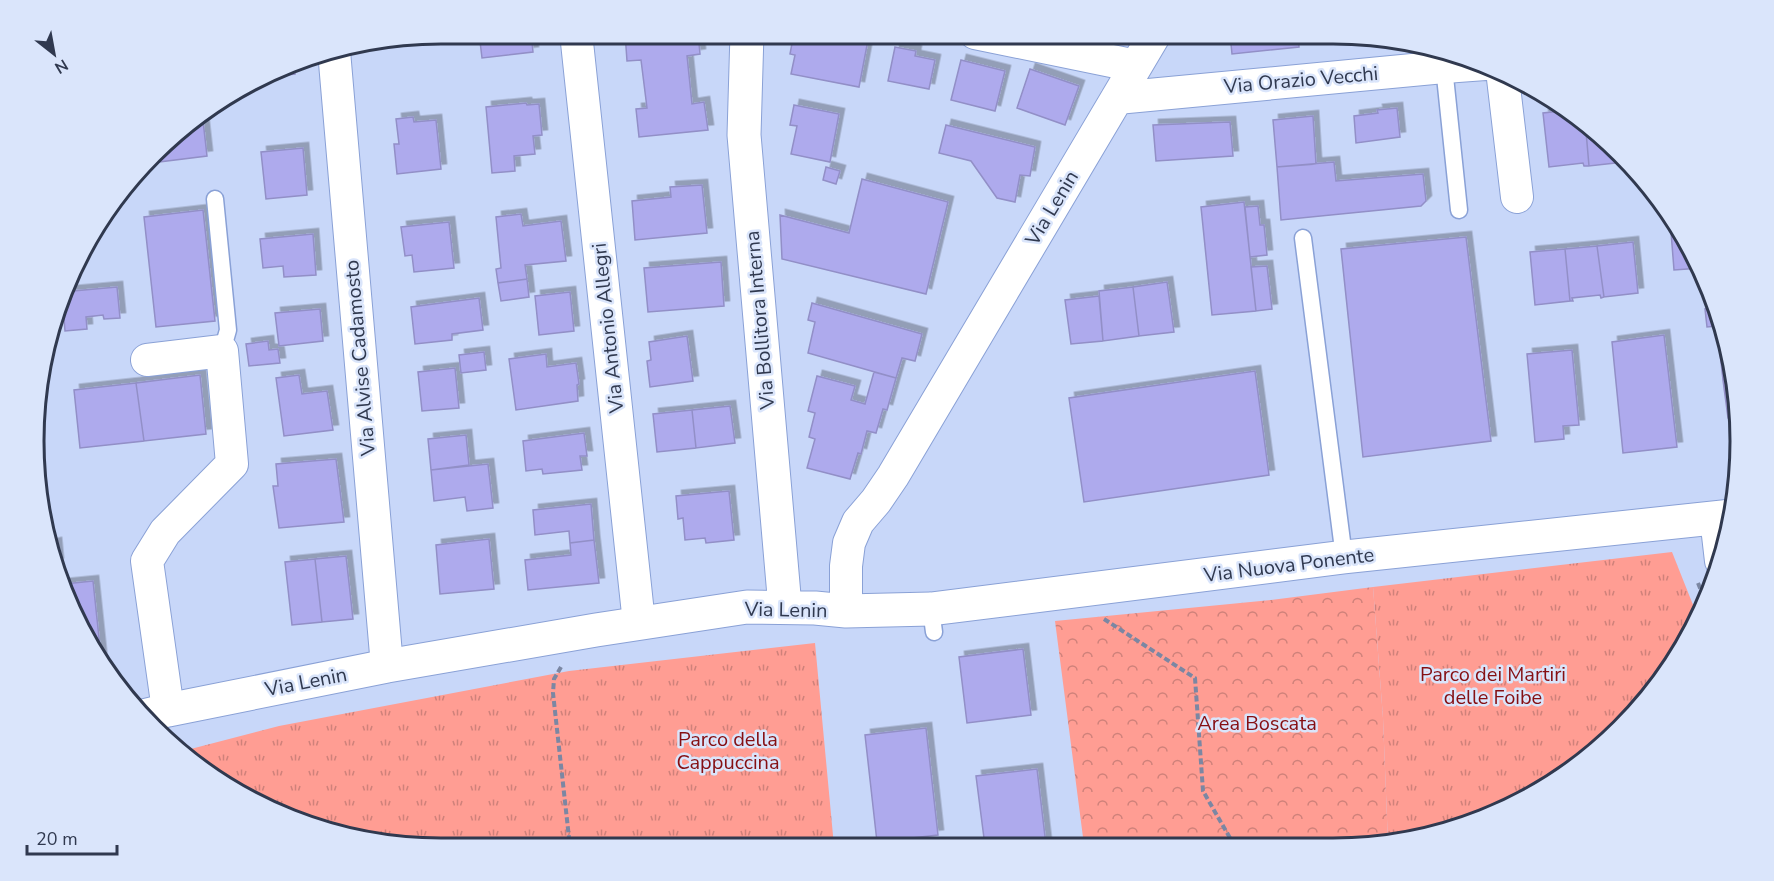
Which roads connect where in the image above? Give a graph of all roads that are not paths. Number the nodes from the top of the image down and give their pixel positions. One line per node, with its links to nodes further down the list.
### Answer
1 (577, 44): 21 (street, Via Antonio Allegri)
2 (747, 44): 19 (street, Via Bollitora Interna)
3 (1029, 44): 6 (street)
4 (1149, 44): 6 (street, Via Lenin)
5 (335, 58): 22 (street, Via Alvise Cadamosto)
6 (1136, 66): 10 (street, Via Lenin)
7 (1463, 66): 8 (street, Via Orazio Vecchi)
8 (1444, 67): 10 (street, Via Orazio Vecchi); 13 (lane)
9 (1503, 82): 11 (street)
10 (1118, 98): 20 (street, Via Lenin)
11 (1517, 197)
12 (215, 199): 15 (lane)
13 (1459, 210)
14 (1303, 238): 18 (lane)
15 (222, 351): 16 (street); 23 (street)
16 (147, 360)
17 (1724, 517): 18 (street, Via Nuova Ponente)
18 (1344, 557): 20 (street, Via Nuova Ponente)
19 (785, 607): 20 (street, Via Lenin); 21 (street, Via Lenin)
20 (846, 611)
21 (639, 623): 22 (street, Via Lenin)
22 (387, 666): 23 (street, Via Lenin)
23 (156, 713)

